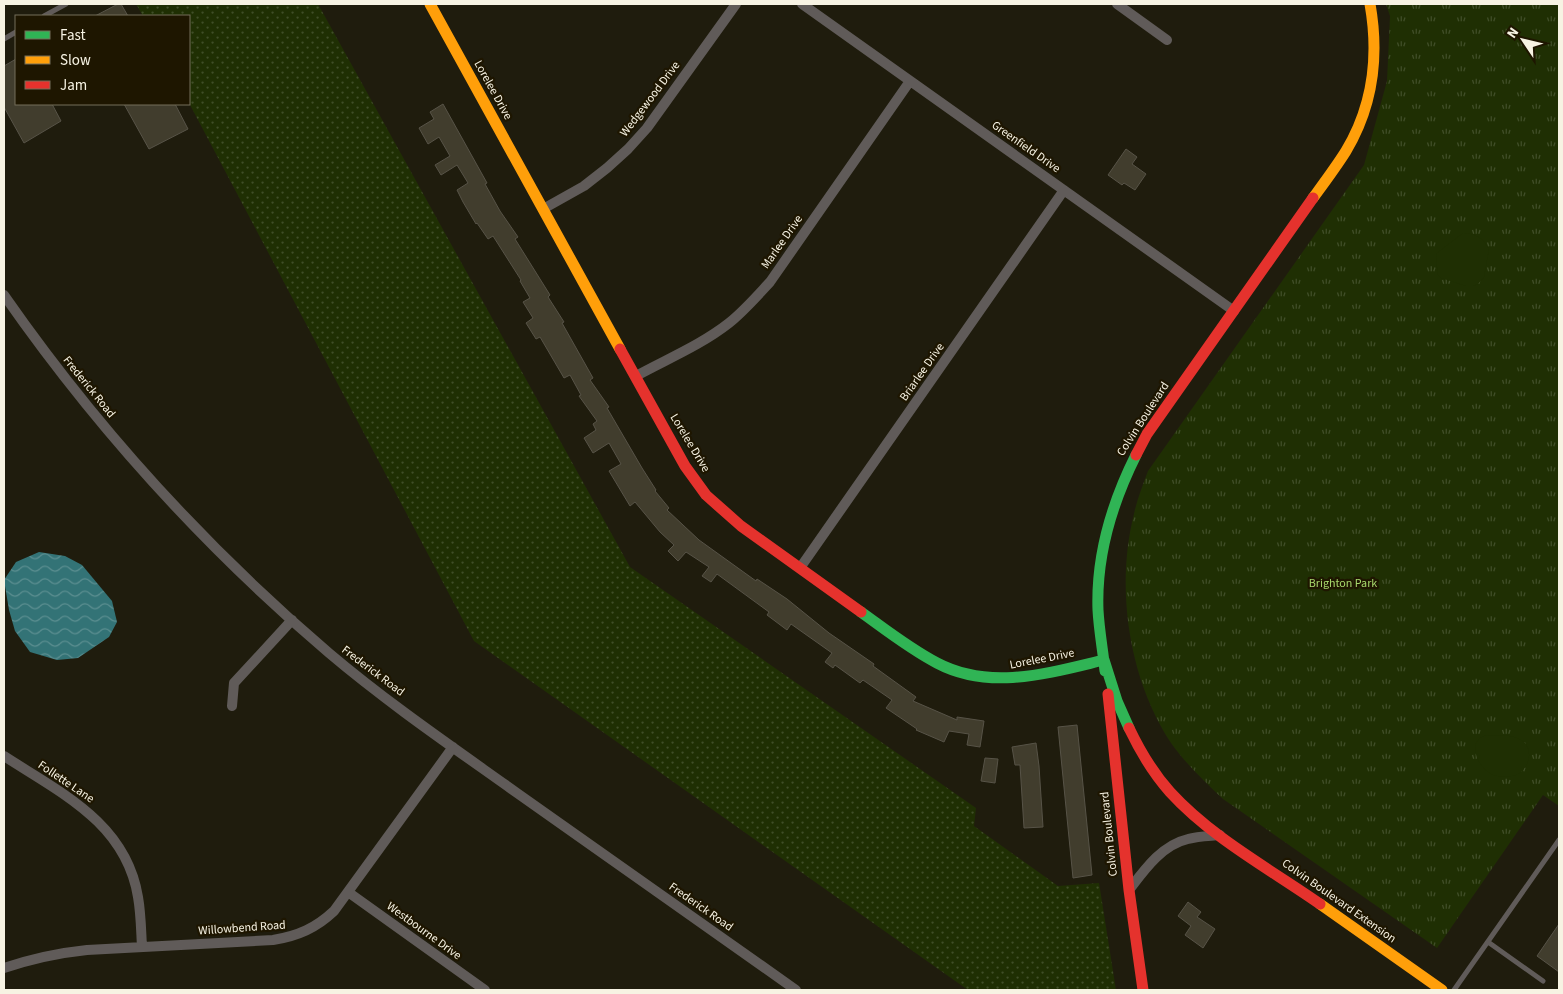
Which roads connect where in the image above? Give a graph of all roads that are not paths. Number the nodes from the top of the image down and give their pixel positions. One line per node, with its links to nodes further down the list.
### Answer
1 (66, 4): 7 (lane)
2 (430, 4): 13 (street, Lorelee Drive)
3 (736, 4): 13 (street, Wedgewood Drive)
4 (802, 4): 11 (street, Greenfield Drive)
5 (1117, 4): 10 (street)
6 (1370, 4): 15 (street, Colvin Boulevard)
7 (46, 15)
8 (15, 33): 9 (lane)
9 (4, 40)
10 (1167, 40)
11 (910, 81): 12 (street, Greenfield Drive); 16 (street, Marlee Drive)
12 (1064, 190): 15 (street, Greenfield Drive); 17 (street, Briarlee Drive)
13 (543, 209): 16 (street, Lorelee Drive)
14 (4, 295): 18 (street, Frederick Road)
15 (1234, 311): 19 (street, Colvin Boulevard)
16 (636, 376): 17 (street, Lorelee Drive)
17 (800, 568): 19 (street, Lorelee Drive)
18 (292, 620): 20 (street); 21 (street, Frederick Road)
19 (1104, 660): 23 (street, Colvin Boulevard Extension); 25 (street, Colvin Boulevard)
20 (232, 706)
21 (452, 746): 26 (street, Willowbend Road); 32 (street, Frederick Road)
22 (4, 756): 28 (street, Follette Lane)
23 (1220, 835): 25 (street); 34 (street, Colvin Boulevard Extension)
24 (1559, 840): 27 (lane)
25 (1129, 890): 33 (street, Colvin Boulevard)
26 (348, 892): 28 (street, Willowbend Road); 31 (street, Westbourne Drive)
27 (1488, 942): 30 (lane); 35 (lane)
28 (142, 947): 29 (street, Willowbend Road)
29 (4, 968)
30 (1542, 981)
31 (485, 990)
32 (796, 990)
33 (1142, 990)
34 (1442, 990)
35 (1454, 990)

